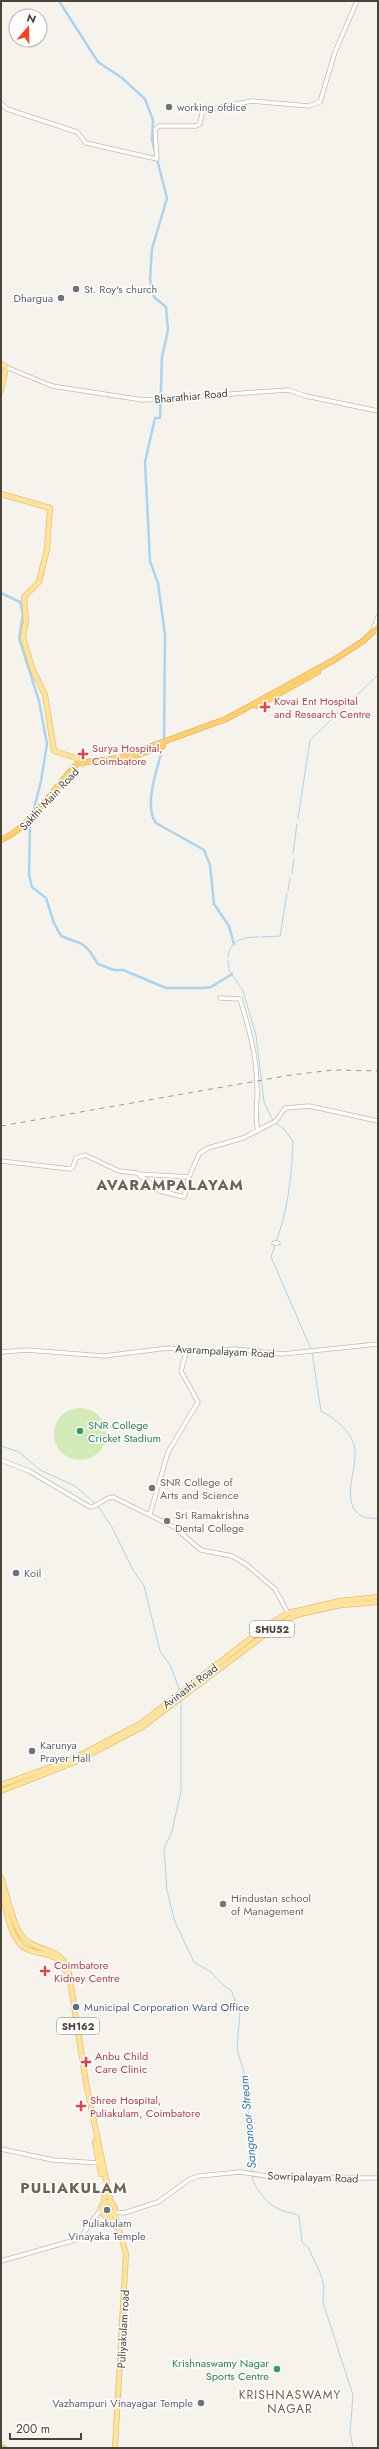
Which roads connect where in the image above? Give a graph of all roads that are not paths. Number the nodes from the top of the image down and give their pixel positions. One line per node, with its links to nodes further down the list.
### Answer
1 (357, 1): 2 (street)
2 (1, 103)
3 (1, 364): 4 (main road, Bharathiar Road)
4 (6, 367): 5 (main road); 6 (street, Bharathiar Road)
5 (1, 391)
6 (378, 411)
7 (1, 494): 10 (main road)
8 (378, 617): 9 (street)
9 (377, 630): 10 (highway)
10 (82, 762): 11 (highway, Sakthi Main Road); 11 (highway)
11 (30, 819): 12 (highway); 13 (highway, Sakthi Main Road)
12 (1, 840)
13 (1, 844)
14 (220, 998): 16 (street)
15 (378, 1121): 16 (street)
16 (258, 1131): 19 (street)
17 (1, 1161): 18 (street)
18 (137, 1174): 19 (street); 19 (street)
19 (189, 1177)
20 (378, 1344): 21 (street, Avarampalayam Road)
21 (187, 1349): 22 (street, Avarampalayam Road); 24 (street)
22 (1, 1352)
23 (1, 1460): 24 (street)
24 (150, 1514): 27 (street)
25 (378, 1597): 27 (main road, Avinashi Road / SHU52)
26 (378, 1602): 28 (main road, Avinashi Road / SHU52)
27 (288, 1613): 28 (main road, Avinashi Road / SHU52)
28 (178, 1698): 29 (main road, Avinashi Road / SHU52)
29 (2, 1788)
30 (1, 1877): 36 (main road, SH162)
31 (1, 1891): 33 (main road, SH162)
32 (1, 2149): 33 (street)
33 (99, 2166): 35 (main road)
34 (378, 2178): 38 (street, Sowripalayam Road)
35 (104, 2203): 36 (main road); 37 (main road)
36 (111, 2203): 38 (main road, Puliyakulam road / SH162)
37 (101, 2210): 39 (main road); 40 (street)
38 (114, 2215): 39 (main road); 41 (main road, Puliyakulam road / SH162)
39 (109, 2216): 41 (main road, Puliyakulam road / SH162)
40 (1, 2261)
41 (114, 2448)

